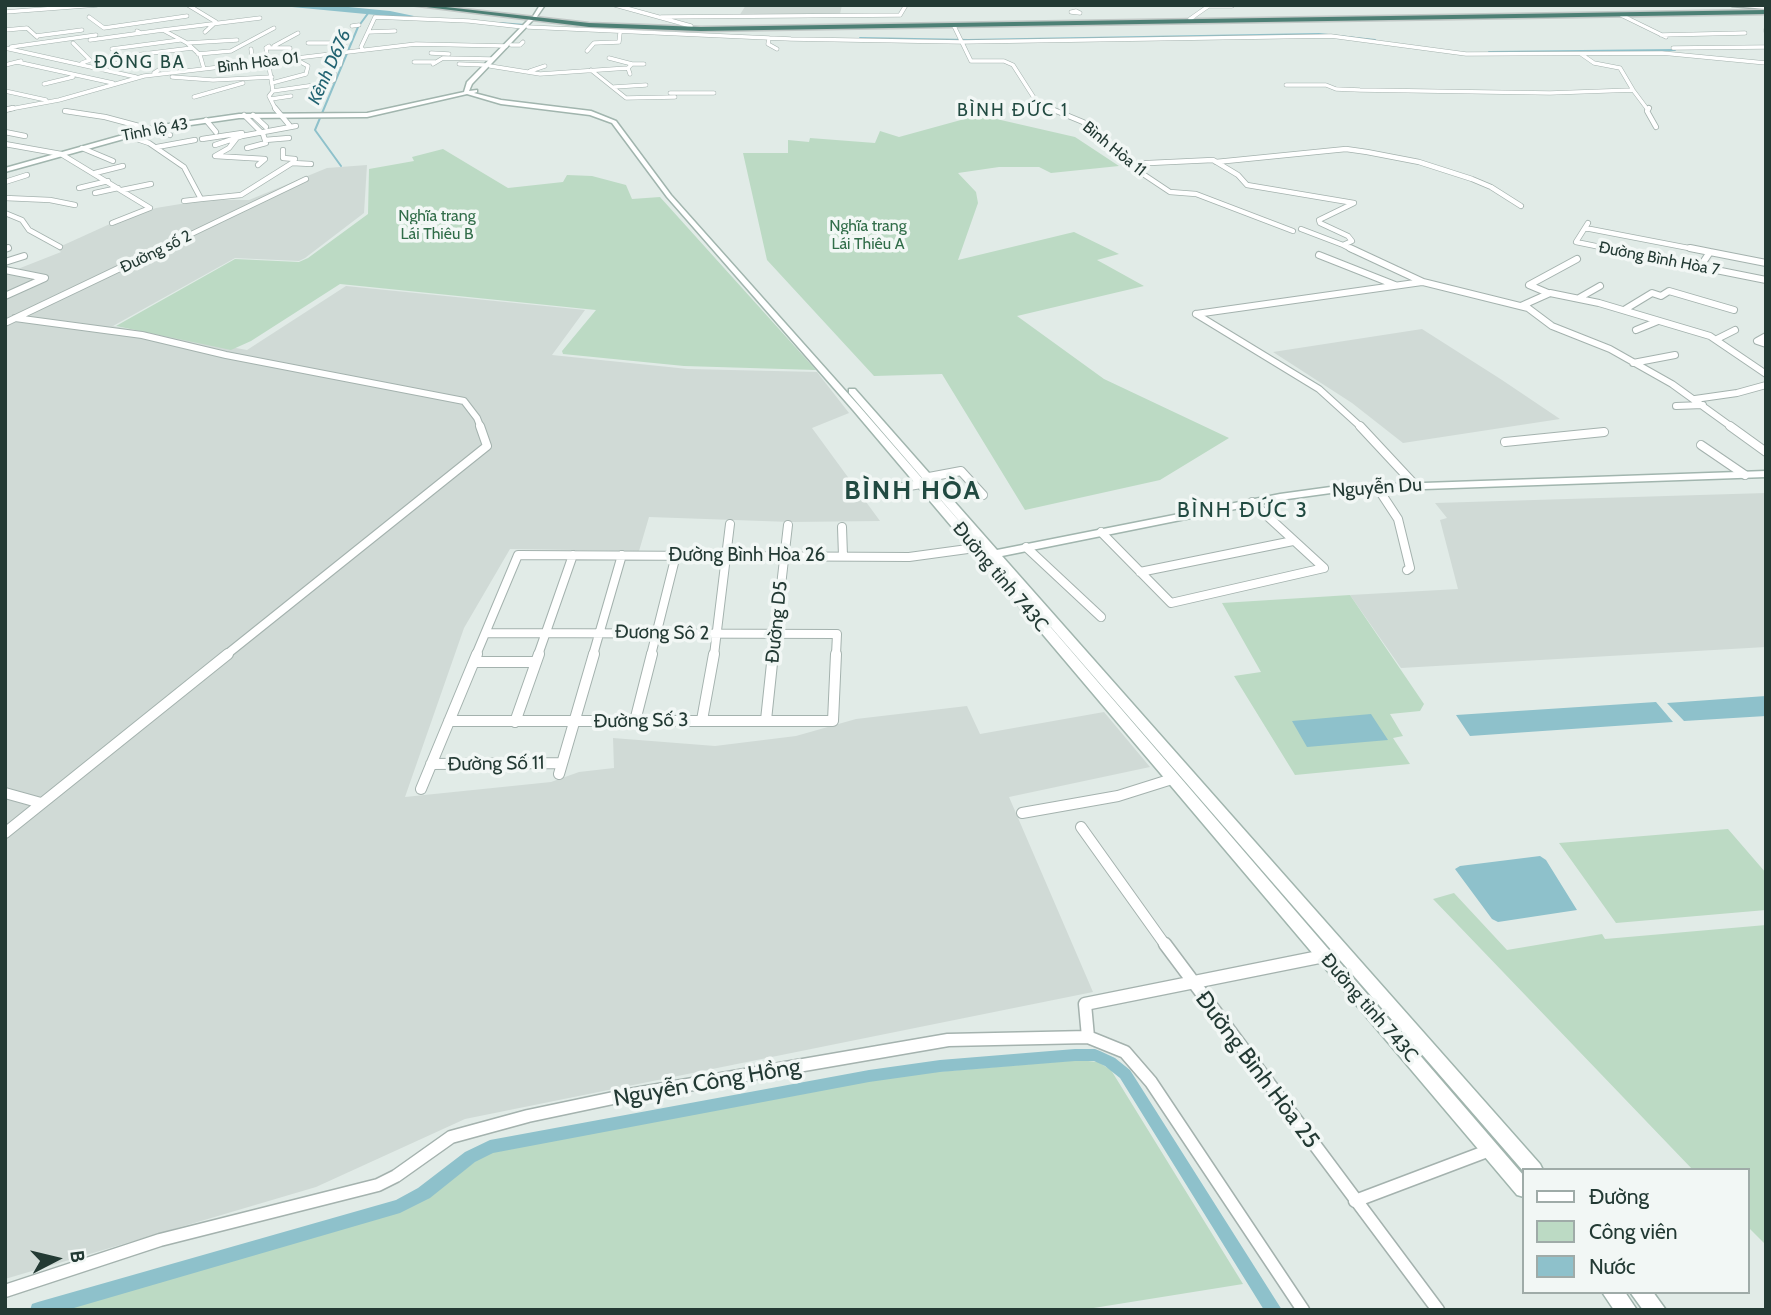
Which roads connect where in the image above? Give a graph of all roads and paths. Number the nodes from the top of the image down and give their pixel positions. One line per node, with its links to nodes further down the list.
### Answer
1 (98, 5): 15 (street); 19 (street)
2 (188, 5): 16 (street)
3 (412, 5): 22 (highway)
4 (431, 5): 36 (highway)
5 (545, 5): 36 (main road)
6 (615, 5): 30 (street)
7 (846, 5): 28 (street)
8 (876, 5): 23 (street)
9 (906, 5): 23 (street)
10 (1199, 5): 12 (street)
11 (1732, 5): 14 (street)
12 (1210, 6): 13 (street); 35 (street)
13 (1232, 6)
14 (1746, 6): 17 (highway); 18 (street)
15 (31, 10): 21 (street); 21 (street)
16 (195, 10): 26 (street); 37 (street)
17 (1753, 10): 18 (highway); 24 (highway)
18 (1766, 10): 25 (highway)
19 (104, 11)
20 (1073, 11): 38 (street)
21 (7, 12)
22 (482, 14): 34 (street); 36 (highway)
23 (874, 15): 28 (street)
24 (1542, 15): 25 (highway); 35 (highway); 38 (highway)
25 (1620, 15): 61 (street)
26 (170, 16)
27 (187, 16): 40 (street)
28 (841, 16): 30 (street); 43 (street)
29 (89, 17): 40 (street)
30 (661, 17): 46 (street)
31 (260, 18): 32 (street)
32 (252, 19): 37 (street); 41 (street)
33 (404, 19): 34 (street); 34 (street); 54 (street)
34 (471, 19): 36 (street)
35 (1190, 19): 38 (highway)
36 (532, 21): 42 (highway); 46 (highway); 55 (street); 71 (street); 80 (main road)
37 (216, 22): 50 (street); 53 (street)
38 (1067, 22): 42 (highway)
39 (150, 23): 50 (street)
40 (129, 24): 52 (street)
41 (241, 24)
42 (953, 24): 43 (highway); 71 (street)
43 (826, 25): 46 (highway)
44 (352, 26): 45 (street)
45 (359, 26)
46 (691, 26)
47 (274, 28): 96 (street)
48 (5, 30): 49 (street)
49 (82, 30)
50 (163, 30): 52 (street); 66 (street)
51 (395, 31): 54 (street)
52 (139, 32): 69 (street); 83 (street)
53 (205, 32)
54 (368, 32): 86 (street)
55 (604, 32): 56 (street); 62 (street)
56 (620, 33): 64 (street); 73 (street)
57 (1745, 33): 59 (street)
58 (279, 34): 72 (street)
59 (1721, 34): 61 (street); 79 (street)
60 (322, 35): 75 (street)
61 (1661, 35): 65 (street)
62 (588, 36)
63 (1311, 36): 71 (street); 77 (street); 92 (street)
64 (769, 38): 71 (street); 87 (street)
65 (1668, 38)
66 (180, 40): 74 (street); 84 (street)
67 (237, 40): 74 (street)
68 (385, 40): 86 (street)
69 (85, 41)
70 (523, 41): 80 (street)
71 (962, 41): 92 (street); 188 (street, Bình Hòa 11)
72 (282, 42): 75 (street); 82 (street)
73 (619, 42): 89 (street); 106 (street)
74 (187, 43): 81 (street); 90 (street)
75 (309, 43): 76 (street)
76 (345, 43)
77 (1321, 43)
78 (73, 44): 110 (street)
79 (1744, 44)
80 (509, 46): 86 (street); 111 (main road)
81 (191, 48): 90 (street); 96 (street)
82 (266, 48): 103 (street); 104 (street)
83 (5, 49): 98 (street)
84 (112, 49)
85 (251, 49): 114 (street)
86 (361, 49): 91 (street)
87 (776, 49)
88 (1766, 49): 92 (street); 95 (street)
89 (587, 51)
90 (158, 52): 100 (street)
91 (345, 52): 104 (street, Bình Hòa 01); 142 (street)
92 (1564, 52): 93 (street)
93 (1579, 53): 94 (street); 120 (street)
94 (1630, 53): 95 (street); 120 (street)
95 (1662, 53): 112 (street)
96 (198, 54): 122 (street)
97 (280, 55): 103 (street)
98 (43, 56): 102 (street); 108 (street)
99 (141, 57): 119 (street)
100 (165, 58)
101 (176, 58): 129 (street)
102 (60, 59): 110 (street); 113 (street)
103 (269, 59): 104 (street, Bình Hòa 01); 114 (street, Bình Hòa 01); 134 (street)
104 (291, 59): 134 (street)
105 (433, 59): 107 (street); 107 (street); 109 (street)
106 (612, 59): 118 (street)
107 (443, 60): 111 (street); 111 (street)
108 (17, 62): 116 (street); 126 (street)
109 (414, 62)
110 (79, 63): 119 (street); 121 (street)
111 (489, 63): 125 (street); 144 (main road); 144 (main road)
112 (1766, 63)
113 (41, 64)
114 (253, 64): 122 (street, Bình Hòa 01)
115 (644, 64): 118 (street)
116 (5, 65)
117 (545, 66): 125 (street)
118 (630, 66): 123 (street); 127 (street)
119 (99, 67): 124 (street); 126 (street)
120 (1620, 68): 140 (street)
121 (54, 69)
122 (204, 69): 129 (street, Bình Hòa 01)
123 (591, 70): 125 (street); 139 (street)
124 (117, 71): 128 (street); 131 (street)
125 (528, 72)
126 (69, 74): 130 (street)
127 (630, 74)
128 (103, 75)
129 (153, 75): 131 (street, Bình Hòa 01); 133 (street)
130 (78, 76): 135 (street); 136 (street)
131 (138, 77): 136 (street, Bình Hòa 01)
132 (258, 78): 133 (street); 134 (street); 148 (street)
133 (243, 79): 141 (street)
134 (272, 80): 142 (street)
135 (44, 84)
136 (115, 84): 151 (street, Bình Hòa 01)
137 (646, 85): 139 (street)
138 (1286, 85): 140 (street)
139 (614, 87): 146 (street)
140 (1633, 90): 159 (street)
141 (201, 91)
142 (272, 91): 150 (street)
143 (6, 92): 151 (street)
144 (473, 92): 155 (main road, Tỉnh lộ 43); 255 (main road, Đường tỉnh 743C)
145 (715, 93): 146 (street)
146 (623, 95): 149 (street)
147 (291, 96): 150 (street)
148 (194, 97)
149 (675, 97)
150 (271, 99): 155 (street)
151 (52, 102): 152 (street, Bình Hòa 01)
152 (5, 110)
153 (65, 111): 161 (street)
154 (253, 115): 155 (main road, Tỉnh lộ 43); 156 (main road, Tỉnh lộ 43); 158 (street)
155 (278, 115): 162 (street)
156 (244, 116): 157 (main road, Tỉnh lộ 43); 162 (street)
157 (206, 120): 160 (main road, Tỉnh lộ 43); 164 (street)
158 (266, 127)
159 (1656, 127)
160 (159, 128): 161 (main road, Tỉnh lộ 43); 166 (street)
161 (150, 129): 165 (main road, Tỉnh lộ 43)
162 (260, 131): 169 (street); 170 (street); 171 (street)
163 (5, 132): 167 (street)
164 (216, 132)
165 (125, 135): 176 (street); 177 (main road, Tỉnh lộ 43)
166 (170, 135)
167 (25, 136)
168 (289, 138): 174 (street)
169 (202, 139)
170 (236, 139): 175 (street); 180 (street)
171 (265, 139): 174 (street); 178 (street)
172 (195, 140): 176 (street)
173 (5, 144): 179 (street)
174 (282, 144): 185 (street)
175 (215, 145)
176 (157, 147): 204 (street)
177 (82, 148): 179 (main road, Tỉnh lộ 43); 183 (street)
178 (247, 148)
179 (61, 154): 193 (main road, Tỉnh lộ 43); 194 (street)
180 (227, 159): 181 (street); 186 (street)
181 (240, 159): 182 (street); 189 (street)
182 (253, 159): 190 (street); 191 (street)
183 (113, 161)
184 (1216, 162): 188 (street); 207 (street); 212 (street)
185 (292, 163): 187 (street); 204 (street)
186 (220, 164)
187 (311, 164)
188 (1128, 164): 211 (street, Bình Hòa 11)
189 (232, 165)
190 (245, 165)
191 (258, 165)
192 (123, 166): 194 (street)
193 (6, 170)
194 (94, 173): 197 (street)
195 (27, 175): 198 (street)
196 (306, 179): 232 (street, Đường số 2)
197 (108, 181): 200 (street); 201 (street)
198 (5, 182)
199 (151, 184): 201 (street)
200 (79, 188)
201 (120, 189): 202 (street); 209 (street)
202 (95, 193)
203 (5, 198): 206 (street)
204 (201, 199): 205 (street)
205 (184, 201)
206 (75, 205)
207 (1521, 206)
208 (5, 213): 213 (street)
209 (112, 220)
210 (1301, 229): 212 (street)
211 (1293, 231)
212 (1343, 245): 223 (street)
213 (60, 247)
214 (1710, 252): 219 (street); 220 (street); 220 (street, Đường Bình Hòa 7)
215 (1319, 255): 224 (street)
216 (24, 256): 218 (street)
217 (1577, 259): 226 (street)
218 (5, 262)
219 (1766, 263)
220 (1700, 267): 222 (street, Đường Bình Hòa 7)
221 (5, 270): 227 (street)
222 (1766, 280)
223 (1423, 282): 224 (street); 229 (street)
224 (1396, 286): 256 (street)
225 (1600, 286): 228 (street)
226 (1550, 293): 228 (street); 229 (street)
227 (5, 296)
228 (1579, 298): 230 (street)
229 (1521, 306): 241 (street)
230 (1624, 310): 231 (street); 233 (street)
231 (1734, 310)
232 (15, 318): 234 (street, Đường số 2); 298 (street)
233 (1658, 321): 235 (street); 238 (street)
234 (5, 323)
235 (1636, 330)
236 (1735, 330): 238 (street)
237 (1766, 336): 239 (street)
238 (1717, 339): 242 (street)
239 (1766, 344)
240 (1675, 355): 241 (street)
241 (1633, 363): 244 (street)
242 (1766, 374)
243 (1766, 385): 244 (street)
244 (1695, 399): 245 (street)
245 (1703, 405): 246 (street); 249 (street)
246 (1676, 406)
247 (1604, 432): 250 (street)
248 (1766, 440): 249 (street)
249 (1752, 441): 252 (street)
250 (1505, 442)
251 (1701, 445): 254 (street)
252 (1766, 452)
253 (1766, 474): 254 (main road, Nguyễn Du)
254 (1745, 475): 256 (main road, Nguyễn Du)
255 (925, 480): 258 (street); 259 (street); 267 (main road, Đường tỉnh 743C)
256 (1415, 485): 257 (main road, Nguyễn Du)
257 (1377, 487): 260 (main road, Nguyễn Du); 274 (street)
258 (984, 495)
259 (850, 496)
260 (1252, 502): 264 (main road, Nguyễn Du); 265 (street)
261 (730, 524): 271 (street)
262 (788, 525): 272 (street, Đường D5)
263 (842, 527): 273 (street)
264 (1101, 532): 266 (main road, Nguyễn Du); 275 (street)
265 (1293, 541): 275 (street); 275 (street)
266 (1027, 547): 267 (main road, Nguyễn Du); 276 (street)
267 (985, 551): 273 (street, Đường Bình Hòa 26); 285 (main road, Đường tỉnh 743C); 286 (main road, Đường tỉnh 743C)
268 (573, 555): 269 (street, Đường Bình Hòa 26); 277 (street); 280 (street, Đường Bình Hòa 26)
269 (622, 555): 270 (street, Đường Bình Hòa 26); 278 (street)
270 (676, 555): 271 (street, Đường Bình Hòa 26); 279 (street)
271 (725, 555): 272 (street, Đường Bình Hòa 26); 281 (street)
272 (784, 555): 273 (street, Đường Bình Hòa 26); 282 (street, Đường D5)
273 (843, 556)
274 (1407, 570)
275 (1140, 572)
276 (1101, 617)
277 (546, 632): 278 (street, Đương Sô 2); 280 (street, Đương Sô 2); 284 (street)
278 (599, 632): 279 (street, Đương Sô 2); 293 (street)
279 (657, 632): 281 (street, Đương Sô 2); 292 (street)
280 (486, 633): 283 (street)
281 (718, 634): 282 (street, Đương Sô 2); 287 (street)
282 (776, 634): 288 (street, Đường D5); 290 (street, Đương Sô 2)
283 (474, 662): 284 (street); 289 (street)
284 (536, 662): 291 (street)
285 (1132, 710): 286 (main road); 302 (main road, Đường tỉnh 743C)
286 (1116, 714): 295 (main road, Đường tỉnh 743C)
287 (702, 720): 288 (street, Đường Số 3); 292 (street, Đường Số 3)
288 (766, 720): 290 (street, Đường Số 3)
289 (449, 721): 291 (street, Đường Số 3); 294 (street)
290 (833, 721)
291 (515, 722): 293 (street, Đường Số 3)
292 (635, 722): 293 (street, Đường Số 3)
293 (573, 723): 294 (street, Đường Số 11)
294 (431, 764): 296 (street)
295 (1172, 779): 299 (street); 303 (main road, Đường tỉnh 743C)
296 (421, 789)
297 (5, 793): 298 (street)
298 (41, 803): 301 (street)
299 (1022, 814)
300 (1081, 827): 306 (street, Đường Bình Hòa 25)
301 (5, 833)
302 (1289, 889): 303 (main road); 304 (main road, Đường tỉnh 743C)
303 (1270, 895): 305 (main road, Đường tỉnh 743C)
304 (1342, 950): 305 (main road); 309 (main road, Đường tỉnh 743C)
305 (1324, 956): 306 (street); 308 (main road, Đường tỉnh 743C)
306 (1192, 981): 307 (street); 311 (street, Đường Bình Hòa 25)
307 (1088, 1037): 312 (street, Nguyễn Công Hồng); 315 (street, Nguyễn Công Hồng)
308 (1490, 1150): 310 (main road, Đường tỉnh 743C); 311 (street)
309 (1532, 1168)
310 (1522, 1187)
311 (1355, 1201): 316 (street, Đường Bình Hòa 25)
312 (5, 1291)
313 (1614, 1294): 317 (main road)
314 (1642, 1294): 318 (main road)
315 (1303, 1310)
316 (1438, 1310)
317 (1627, 1310)
318 (1656, 1310)

